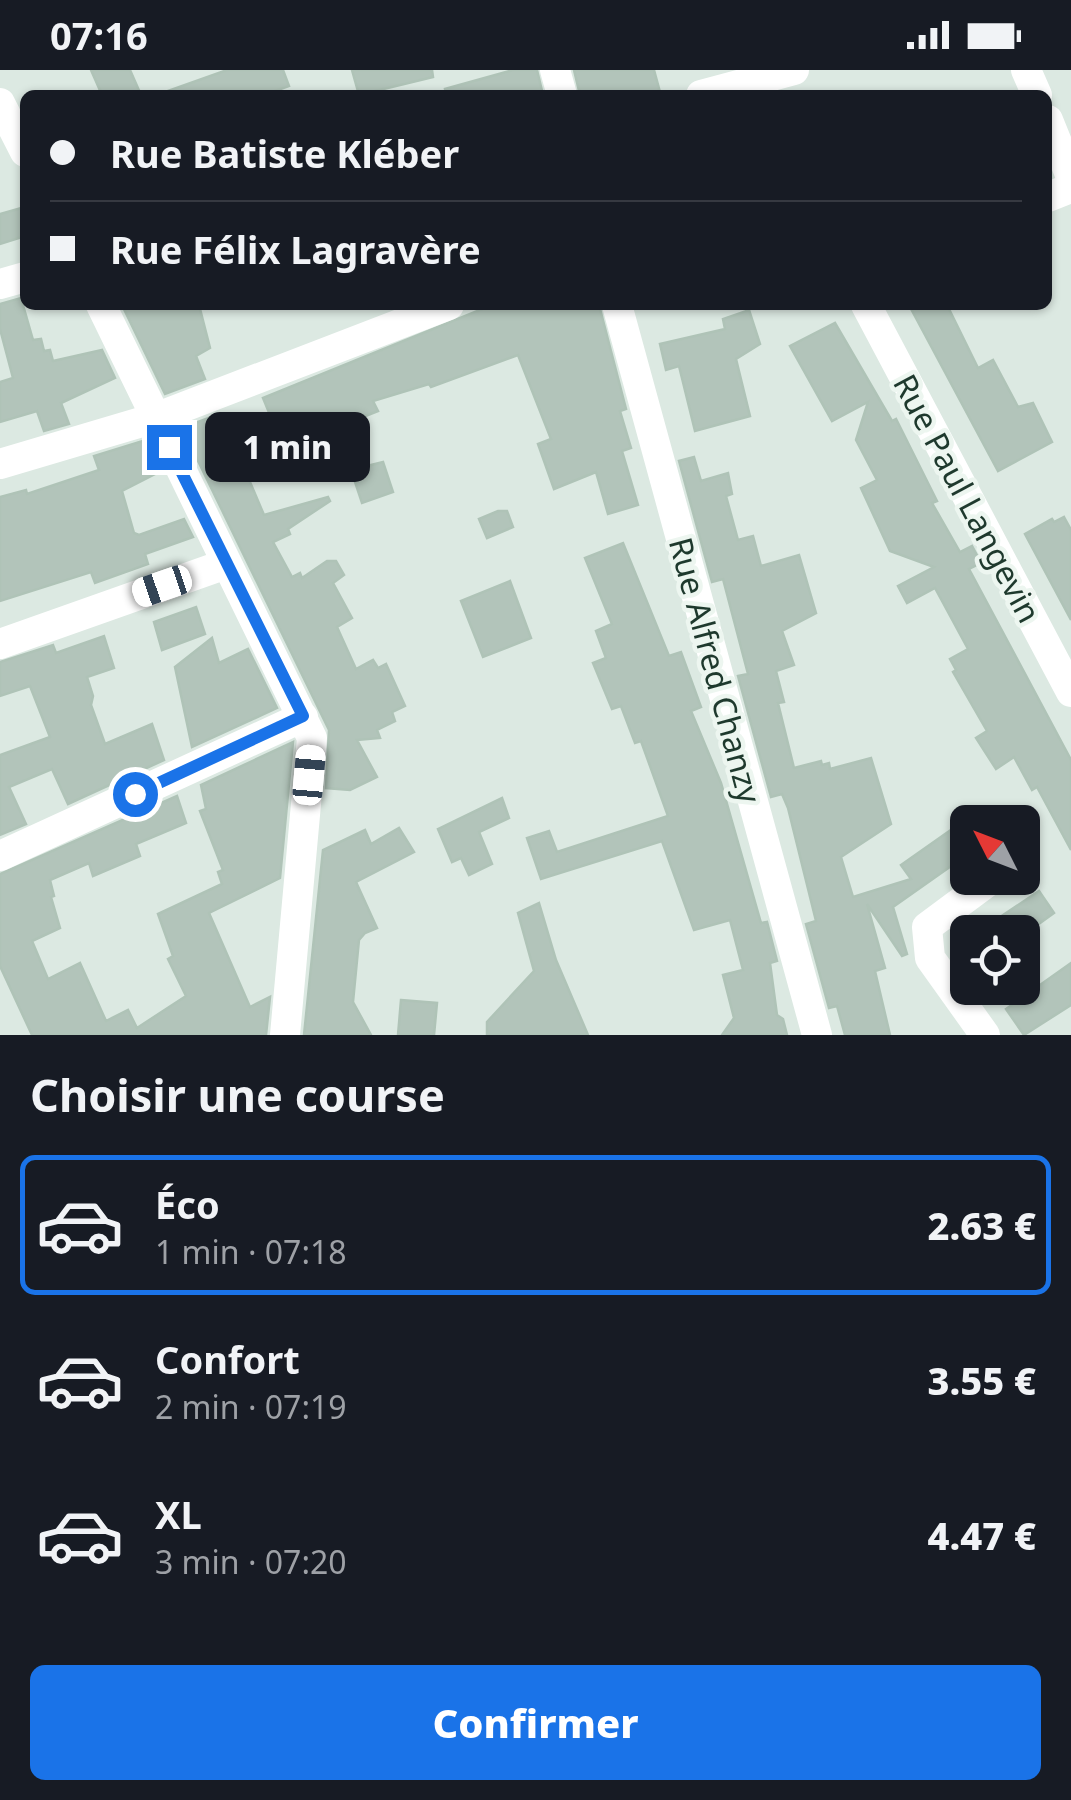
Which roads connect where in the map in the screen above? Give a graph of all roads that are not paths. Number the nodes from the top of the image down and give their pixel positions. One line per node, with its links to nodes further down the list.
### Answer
1 (794, 70): 2 (street)
2 (720, 90)
3 (0, 103): 5 (street)
4 (1052, 130): 6 (street)
5 (20, 142)
6 (1071, 176)
7 (103, 310): 11 (street)
8 (436, 310): 11 (street)
9 (618, 310): 20 (street, Rue Alfred Chanzy)
10 (869, 310): 15 (street, Rue Paul Langevin)
11 (155, 418): 12 (street); 13 (street)
12 (0, 464)
13 (226, 564): 14 (street); 16 (street)
14 (0, 644)
15 (1071, 692)
16 (303, 716): 17 (street); 19 (street)
17 (0, 856)
18 (970, 895): 21 (street)
19 (285, 1035)
20 (817, 1035)
21 (985, 1035)

